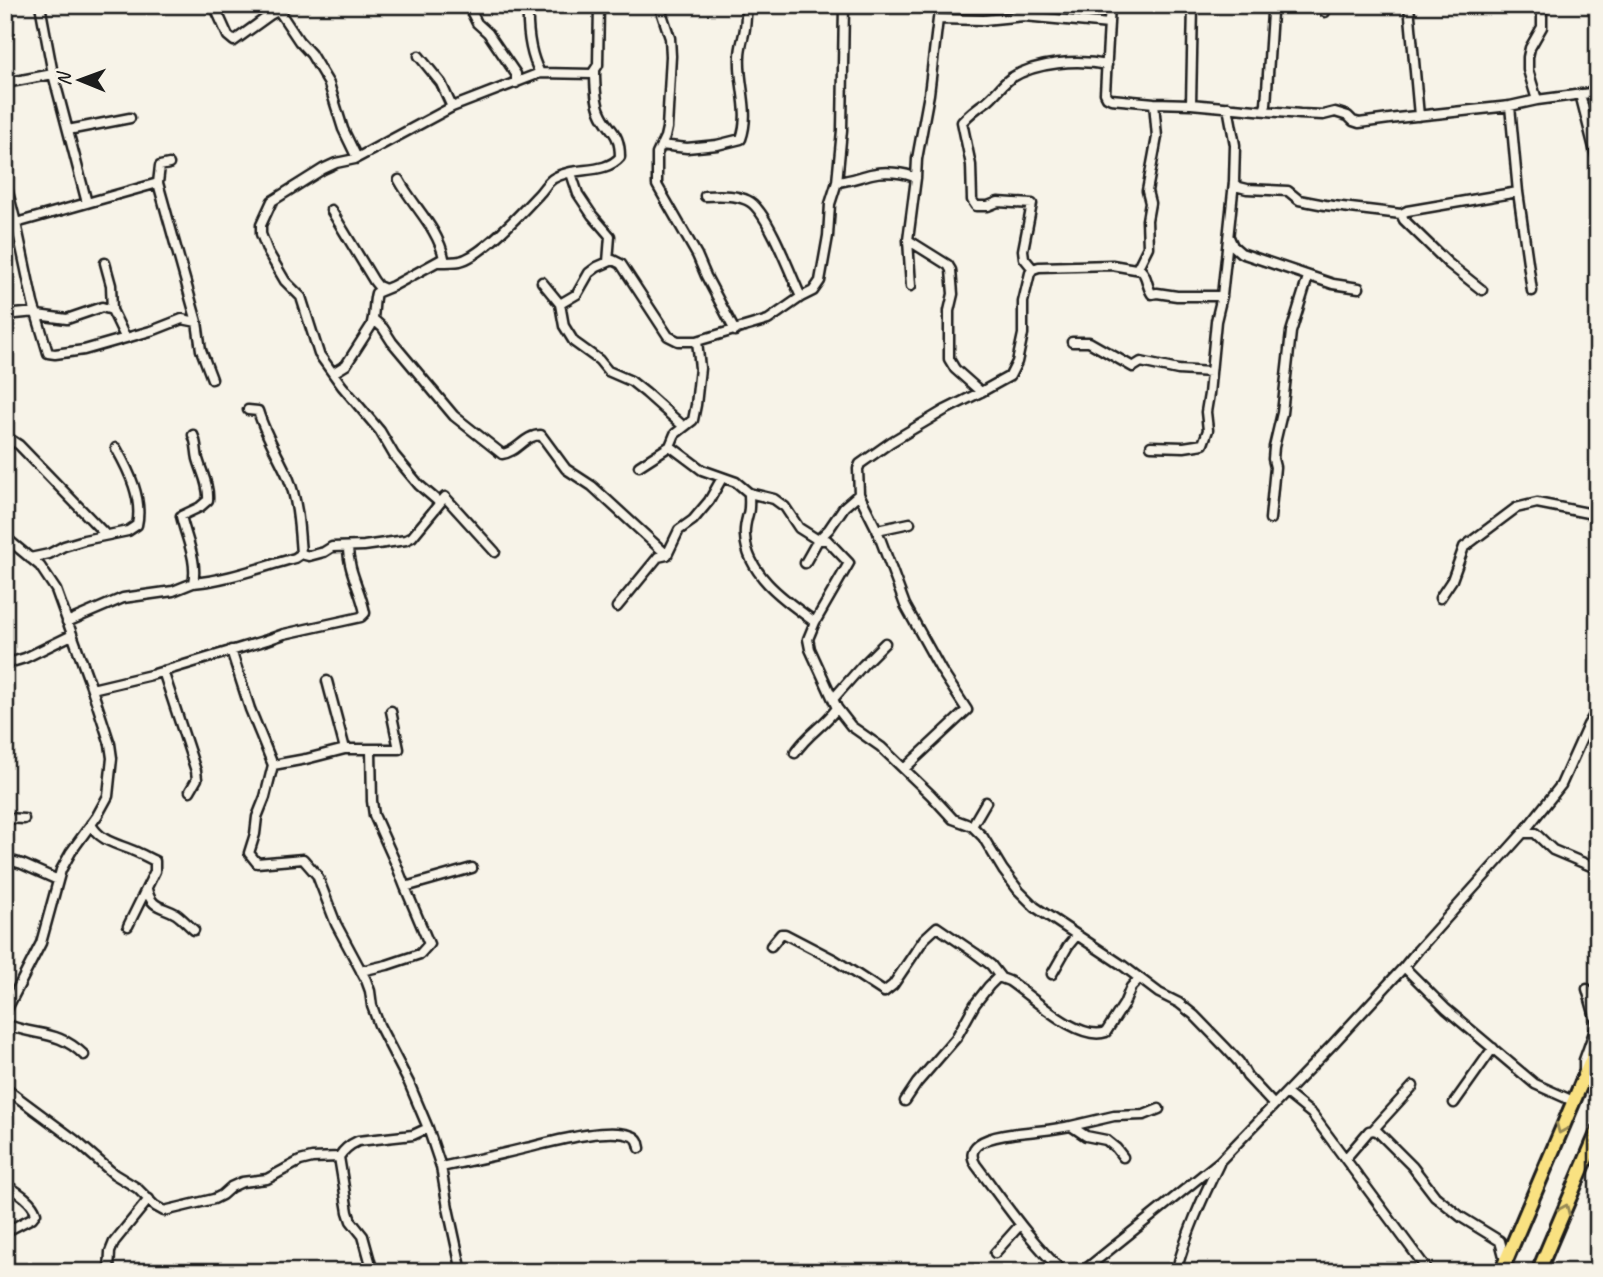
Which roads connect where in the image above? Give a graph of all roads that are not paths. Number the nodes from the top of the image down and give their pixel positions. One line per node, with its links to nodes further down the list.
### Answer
1 (13, 5): 16 (street)
2 (40, 5): 23 (street)
3 (214, 5): 17 (street)
4 (289, 5): 17 (street)
5 (468, 5): 25 (street)
6 (528, 5): 22 (street)
7 (599, 5): 21 (street)
8 (659, 5): 38 (street)
9 (747, 5): 38 (street)
10 (844, 5): 46 (street)
11 (1110, 5): 18 (street)
12 (1193, 5): 30 (street)
13 (1274, 5): 34 (street)
14 (1409, 5): 35 (street)
15 (1542, 5): 28 (street)
16 (5, 7)
17 (279, 11): 39 (street)
18 (1110, 24): 20 (street); 43 (street)
19 (419, 55): 32 (street)
20 (1107, 65): 29 (street); 60 (street)
21 (595, 71): 22 (street); 42 (street)
22 (540, 73): 25 (street)
23 (53, 74): 24 (street); 37 (street)
24 (5, 83)
25 (516, 83): 32 (street)
26 (1598, 92): 27 (street)
27 (1580, 94): 28 (street); 41 (street)
28 (1537, 100): 31 (street)
29 (1154, 103): 30 (street); 61 (street)
30 (1191, 104): 33 (street)
31 (1510, 106): 35 (street); 49 (street)
32 (452, 107): 39 (street)
33 (1228, 107): 34 (street); 47 (street)
34 (1264, 110): 35 (street)
35 (1419, 116)
36 (130, 118): 37 (street)
37 (68, 130): 51 (street)
38 (661, 145): 77 (street)
39 (357, 158): 82 (street)
40 (169, 164): 48 (street)
41 (1598, 164)
42 (571, 173): 57 (street); 58 (street)
43 (916, 178): 46 (street); 56 (street)
44 (5, 180): 54 (street)
45 (399, 180): 57 (street)
46 (837, 181): 70 (street)
47 (1234, 182): 53 (street); 55 (street)
48 (158, 183): 51 (street); 76 (street)
49 (1518, 192): 53 (street); 68 (street)
50 (705, 196): 70 (street)
51 (87, 203): 54 (street)
52 (331, 210): 66 (street)
53 (1401, 214): 67 (street)
54 (16, 223): 73 (street)
55 (1228, 235): 62 (street); 69 (street)
56 (908, 240): 64 (street); 84 (street)
57 (439, 262): 66 (street)
58 (608, 262): 71 (street); 79 (street)
59 (105, 263): 72 (street)
60 (1033, 269): 61 (street); 84 (street)
61 (1137, 269): 69 (street)
62 (1308, 277): 65 (street); 98 (street)
63 (542, 282): 71 (street)
64 (911, 286)
65 (1359, 288)
66 (380, 289): 75 (street)
67 (1482, 290)
68 (1532, 291)
69 (1222, 296): 81 (street)
70 (801, 297): 77 (street)
71 (560, 303): 86 (street)
72 (113, 310): 73 (street); 78 (street)
73 (36, 313): 74 (street); 78 (street)
74 (5, 315)
75 (373, 319): 82 (street); 107 (street)
76 (197, 322): 78 (street); 83 (street)
77 (735, 331): 79 (street)
78 (125, 337)
79 (697, 341): 86 (street)
80 (1072, 342): 81 (street)
81 (1211, 372): 90 (street)
82 (333, 373): 96 (street)
83 (212, 379)
84 (981, 392): 95 (street)
85 (248, 410): 106 (street)
86 (683, 426): 89 (street)
87 (193, 435): 110 (street)
88 (5, 436): 101 (street)
89 (670, 446): 92 (street); 93 (street)
90 (1151, 446)
91 (116, 448): 101 (street)
92 (639, 466)
93 (722, 478): 94 (street); 107 (street)
94 (748, 492): 103 (street); 114 (street)
95 (859, 494): 100 (street); 103 (street)
96 (440, 503): 104 (street); 105 (street)
97 (1598, 514): 111 (street)
98 (1270, 519)
99 (910, 523): 100 (street)
100 (877, 530): 129 (street)
101 (106, 535): 108 (street)
102 (5, 537): 108 (street)
103 (818, 540): 109 (street); 114 (street)
104 (348, 547): 106 (street); 117 (street)
105 (495, 552)
106 (301, 554): 110 (street)
107 (667, 555): 112 (street)
108 (30, 558): 113 (street)
109 (805, 563)
110 (193, 583): 113 (street)
111 (1440, 598)
112 (617, 607)
113 (67, 622): 115 (street)
114 (815, 622): 122 (street)
115 (72, 635): 118 (street); 121 (street)
116 (885, 643): 122 (street)
117 (231, 650): 119 (street); 128 (street)
118 (5, 664)
119 (163, 671): 121 (street); 130 (street)
120 (327, 681): 125 (street)
121 (92, 689): 134 (street)
122 (835, 704): 127 (street); 129 (street)
123 (1598, 709): 136 (street)
124 (391, 711): 126 (street)
125 (345, 748): 126 (street); 128 (street)
126 (371, 750): 141 (street)
127 (795, 753)
128 (273, 765): 148 (street)
129 (904, 769): 135 (street)
130 (190, 791)
131 (986, 802): 135 (street)
132 (24, 819): 133 (street)
133 (5, 820)
134 (91, 824): 140 (street); 142 (street)
135 (972, 826): 145 (street)
136 (1523, 833): 139 (street); 147 (street)
137 (5, 859): 140 (street)
138 (472, 869): 141 (street)
139 (1598, 869)
140 (58, 880): 153 (street)
141 (405, 887): 148 (street)
142 (147, 889): 143 (street); 144 (street)
143 (128, 926)
144 (194, 930)
145 (1077, 935): 149 (street); 151 (street)
146 (771, 946): 150 (street)
147 (1404, 967): 156 (street); 162 (street)
148 (361, 971): 169 (street)
149 (1052, 974)
150 (1001, 978): 151 (street); 163 (street)
151 (1139, 979): 166 (street)
152 (1587, 989): 158 (street)
153 (5, 1013)
154 (5, 1024): 157 (street)
155 (1598, 1044): 158 (main road)
156 (1493, 1048): 164 (street); 165 (street)
157 (84, 1055)
158 (1585, 1074): 159 (main road); 164 (main road)
159 (1598, 1080)
160 (1413, 1086): 170 (street)
161 (5, 1088): 179 (street)
162 (1286, 1093): 166 (street); 175 (street)
163 (905, 1101)
164 (1573, 1101): 183 (main road, one-way to 183)
165 (1454, 1103)
166 (1275, 1105): 176 (street)
167 (1159, 1109): 168 (street)
168 (1071, 1126): 174 (street); 180 (street)
169 (428, 1128): 173 (street); 177 (street)
170 (1373, 1130): 175 (street); 183 (street)
171 (1598, 1131): 191 (main road, one-way to 171)
172 (640, 1148): 177 (street)
173 (339, 1157): 179 (street); 185 (street)
174 (1123, 1157)
175 (1346, 1158): 190 (street)
176 (1220, 1161): 188 (street); 189 (street)
177 (442, 1167): 186 (street)
178 (5, 1184): 181 (street)
179 (149, 1199): 184 (street)
180 (1020, 1225): 182 (street); 187 (street)
181 (5, 1232)
182 (995, 1253)
183 (1503, 1267)
184 (109, 1272)
185 (373, 1272)
186 (462, 1272)
187 (1063, 1272)
188 (1082, 1272)
189 (1176, 1272)
190 (1429, 1272)
191 (1538, 1272)

